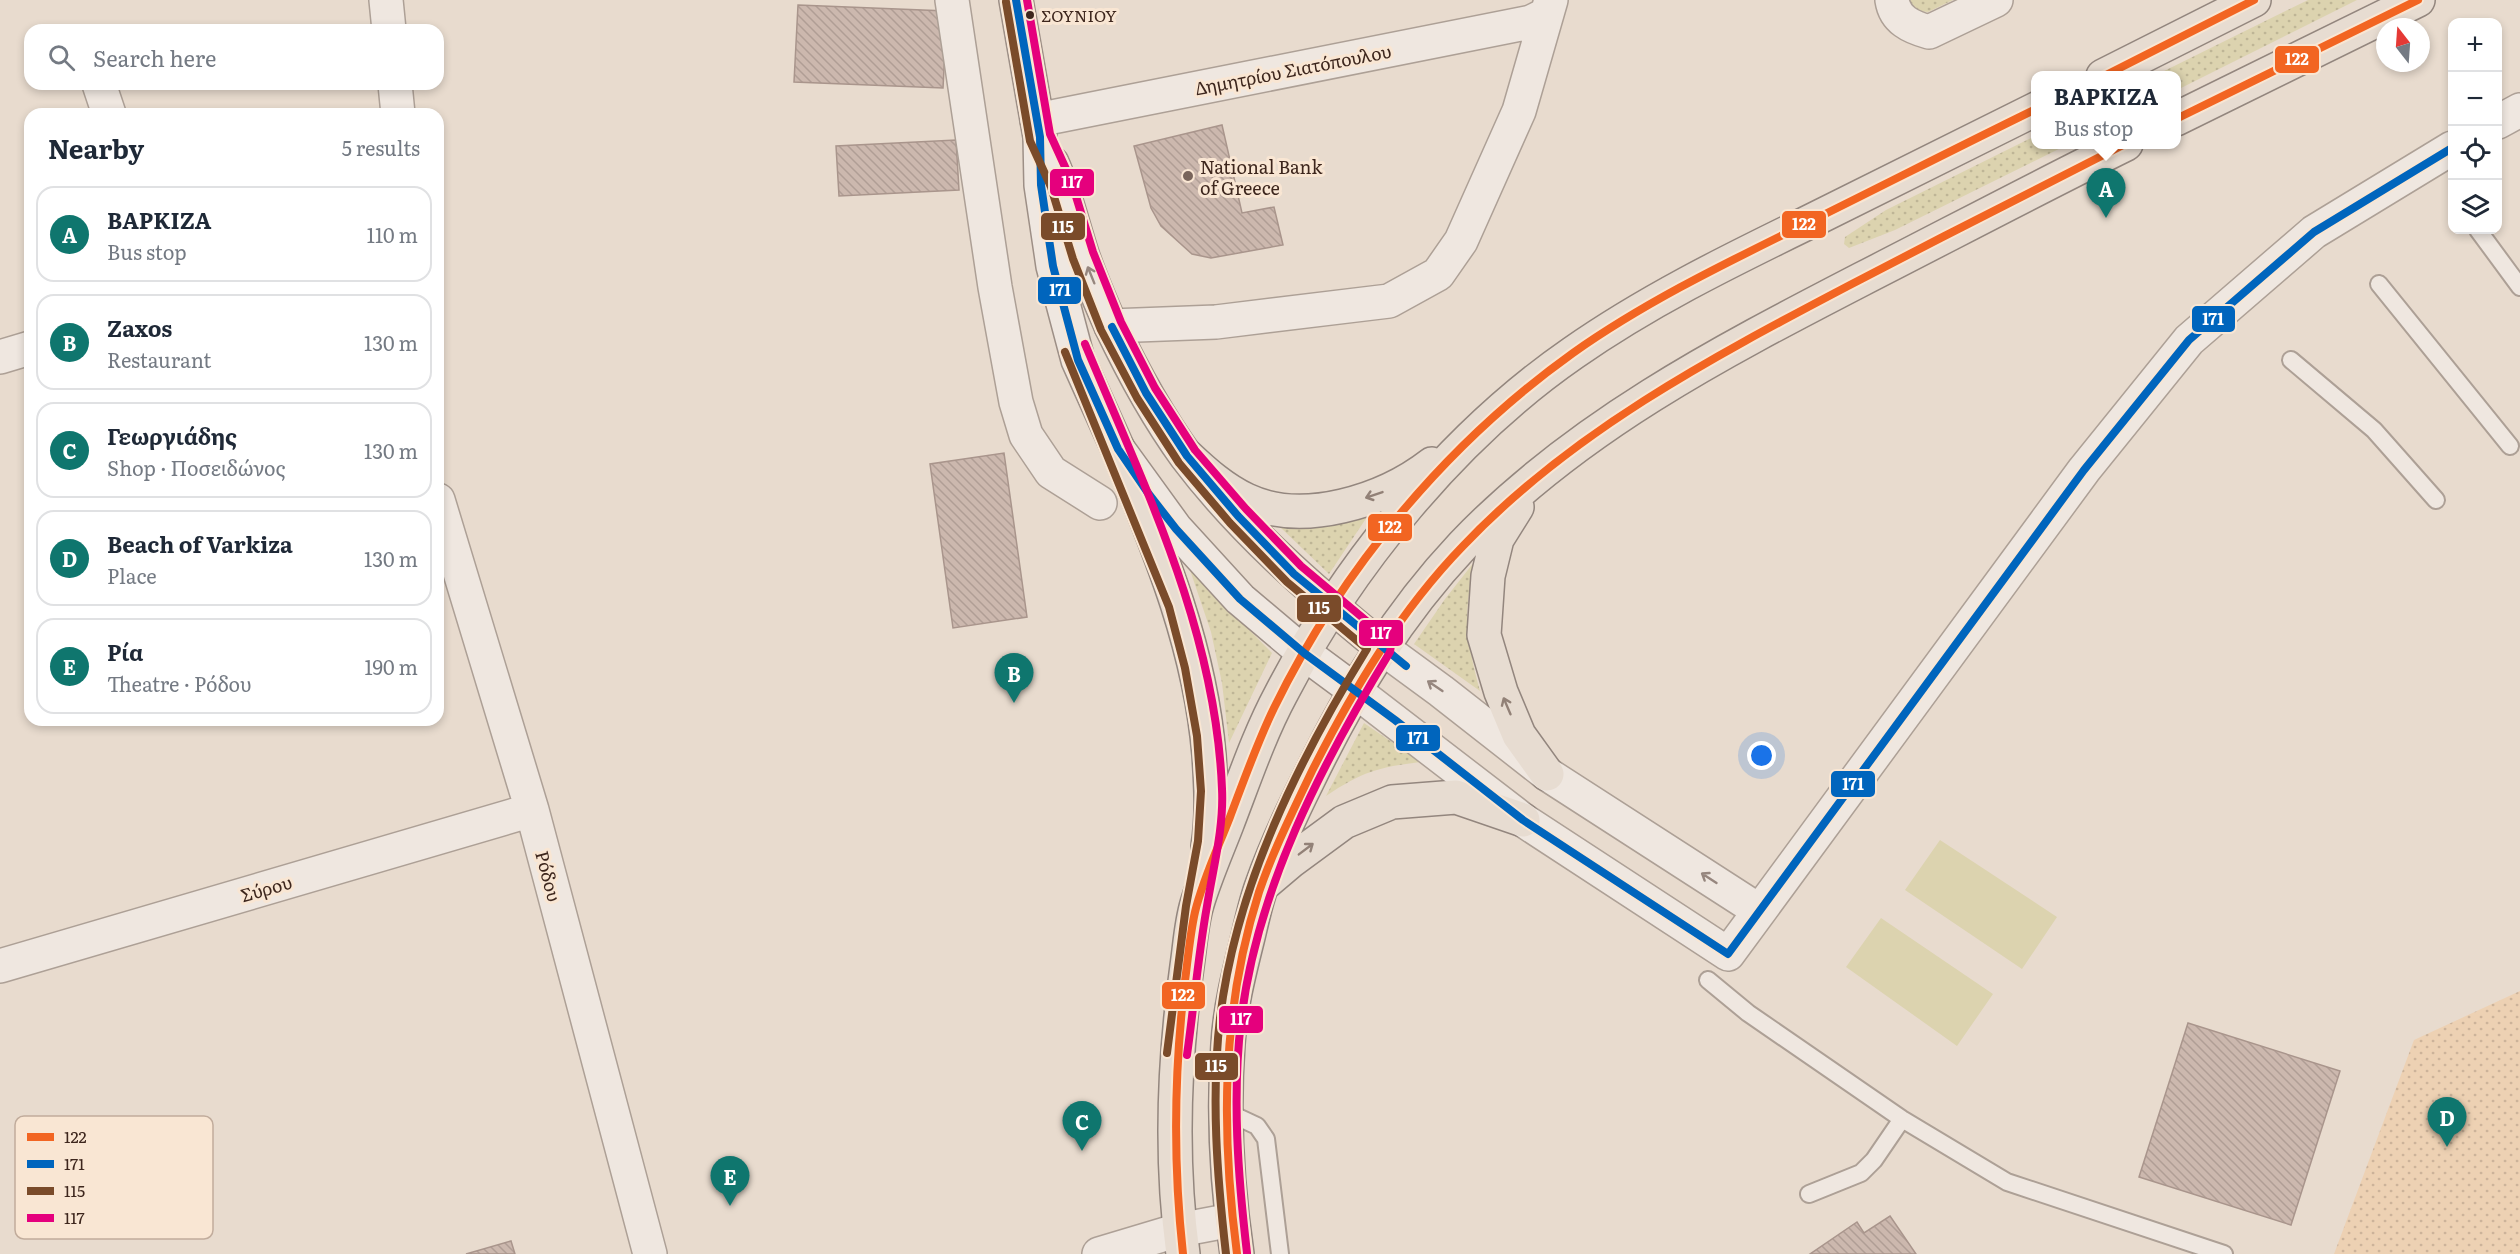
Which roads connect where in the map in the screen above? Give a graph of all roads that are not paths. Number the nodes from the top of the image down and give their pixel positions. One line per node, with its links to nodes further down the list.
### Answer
1 (386, 0): 9 (street)
2 (952, 0): 35 (street)
3 (1016, 0): 19 (street)
4 (1892, 0): 5 (street)
5 (1996, 0)
6 (2254, 0): 10 (main road)
7 (2418, 0): 17 (main road)
8 (1549, 7): 19 (street, Δημητρίου Σιατόπουλου); 25 (street)
9 (388, 24)
10 (2111, 71)
11 (101, 90): 13 (street)
12 (396, 90): 14 (street)
13 (107, 108)
14 (397, 108)
15 (2520, 110): 18 (street)
16 (2031, 111): 29 (main road)
17 (2181, 117)
18 (2502, 120)
19 (1038, 128): 25 (street, one-way to 19); 31 (street)
20 (2116, 149): 33 (main road)
21 (2448, 150): 46 (street)
22 (2481, 234): 24 (lane)
23 (2379, 284): 30 (lane)
24 (2520, 287)
25 (1111, 326): 32 (street)
26 (24, 350): 27 (street)
27 (0, 357)
28 (2291, 360): 34 (lane)
29 (1507, 402): 32 (main road, one-way to 32); 37 (main road)
30 (2510, 446)
31 (1118, 449): 39 (street); 45 (main road)
32 (1187, 456): 37 (street)
33 (1552, 463): 38 (main road); 41 (main road, one-way to 33)
34 (2436, 500)
35 (1100, 503)
36 (444, 520): 42 (street, Ρόδου)
37 (1333, 607): 38 (street); 39 (main road)
38 (1381, 647): 40 (main road); 41 (street, one-way to 38)
39 (1304, 653): 40 (street); 45 (main road)
40 (1354, 690): 43 (street); 44 (main road)
41 (1547, 774): 46 (street, one-way to 41)
42 (532, 810): 47 (street, Σύρου); 54 (street, Ρόδου)
43 (1523, 820): 44 (main road, one-way to 43); 46 (street)
44 (1261, 886): 49 (main road)
45 (1196, 907): 53 (main road)
46 (1758, 910)
47 (0, 966)
48 (1707, 980): 50 (lane)
49 (1227, 1112): 52 (main road); 57 (lane)
50 (1902, 1119): 51 (lane); 58 (lane)
51 (1809, 1194)
52 (1232, 1220): 53 (street); 56 (main road)
53 (1181, 1242): 55 (street)
54 (650, 1254)
55 (1099, 1254)
56 (1237, 1254)
57 (1280, 1254)
58 (2224, 1254)

